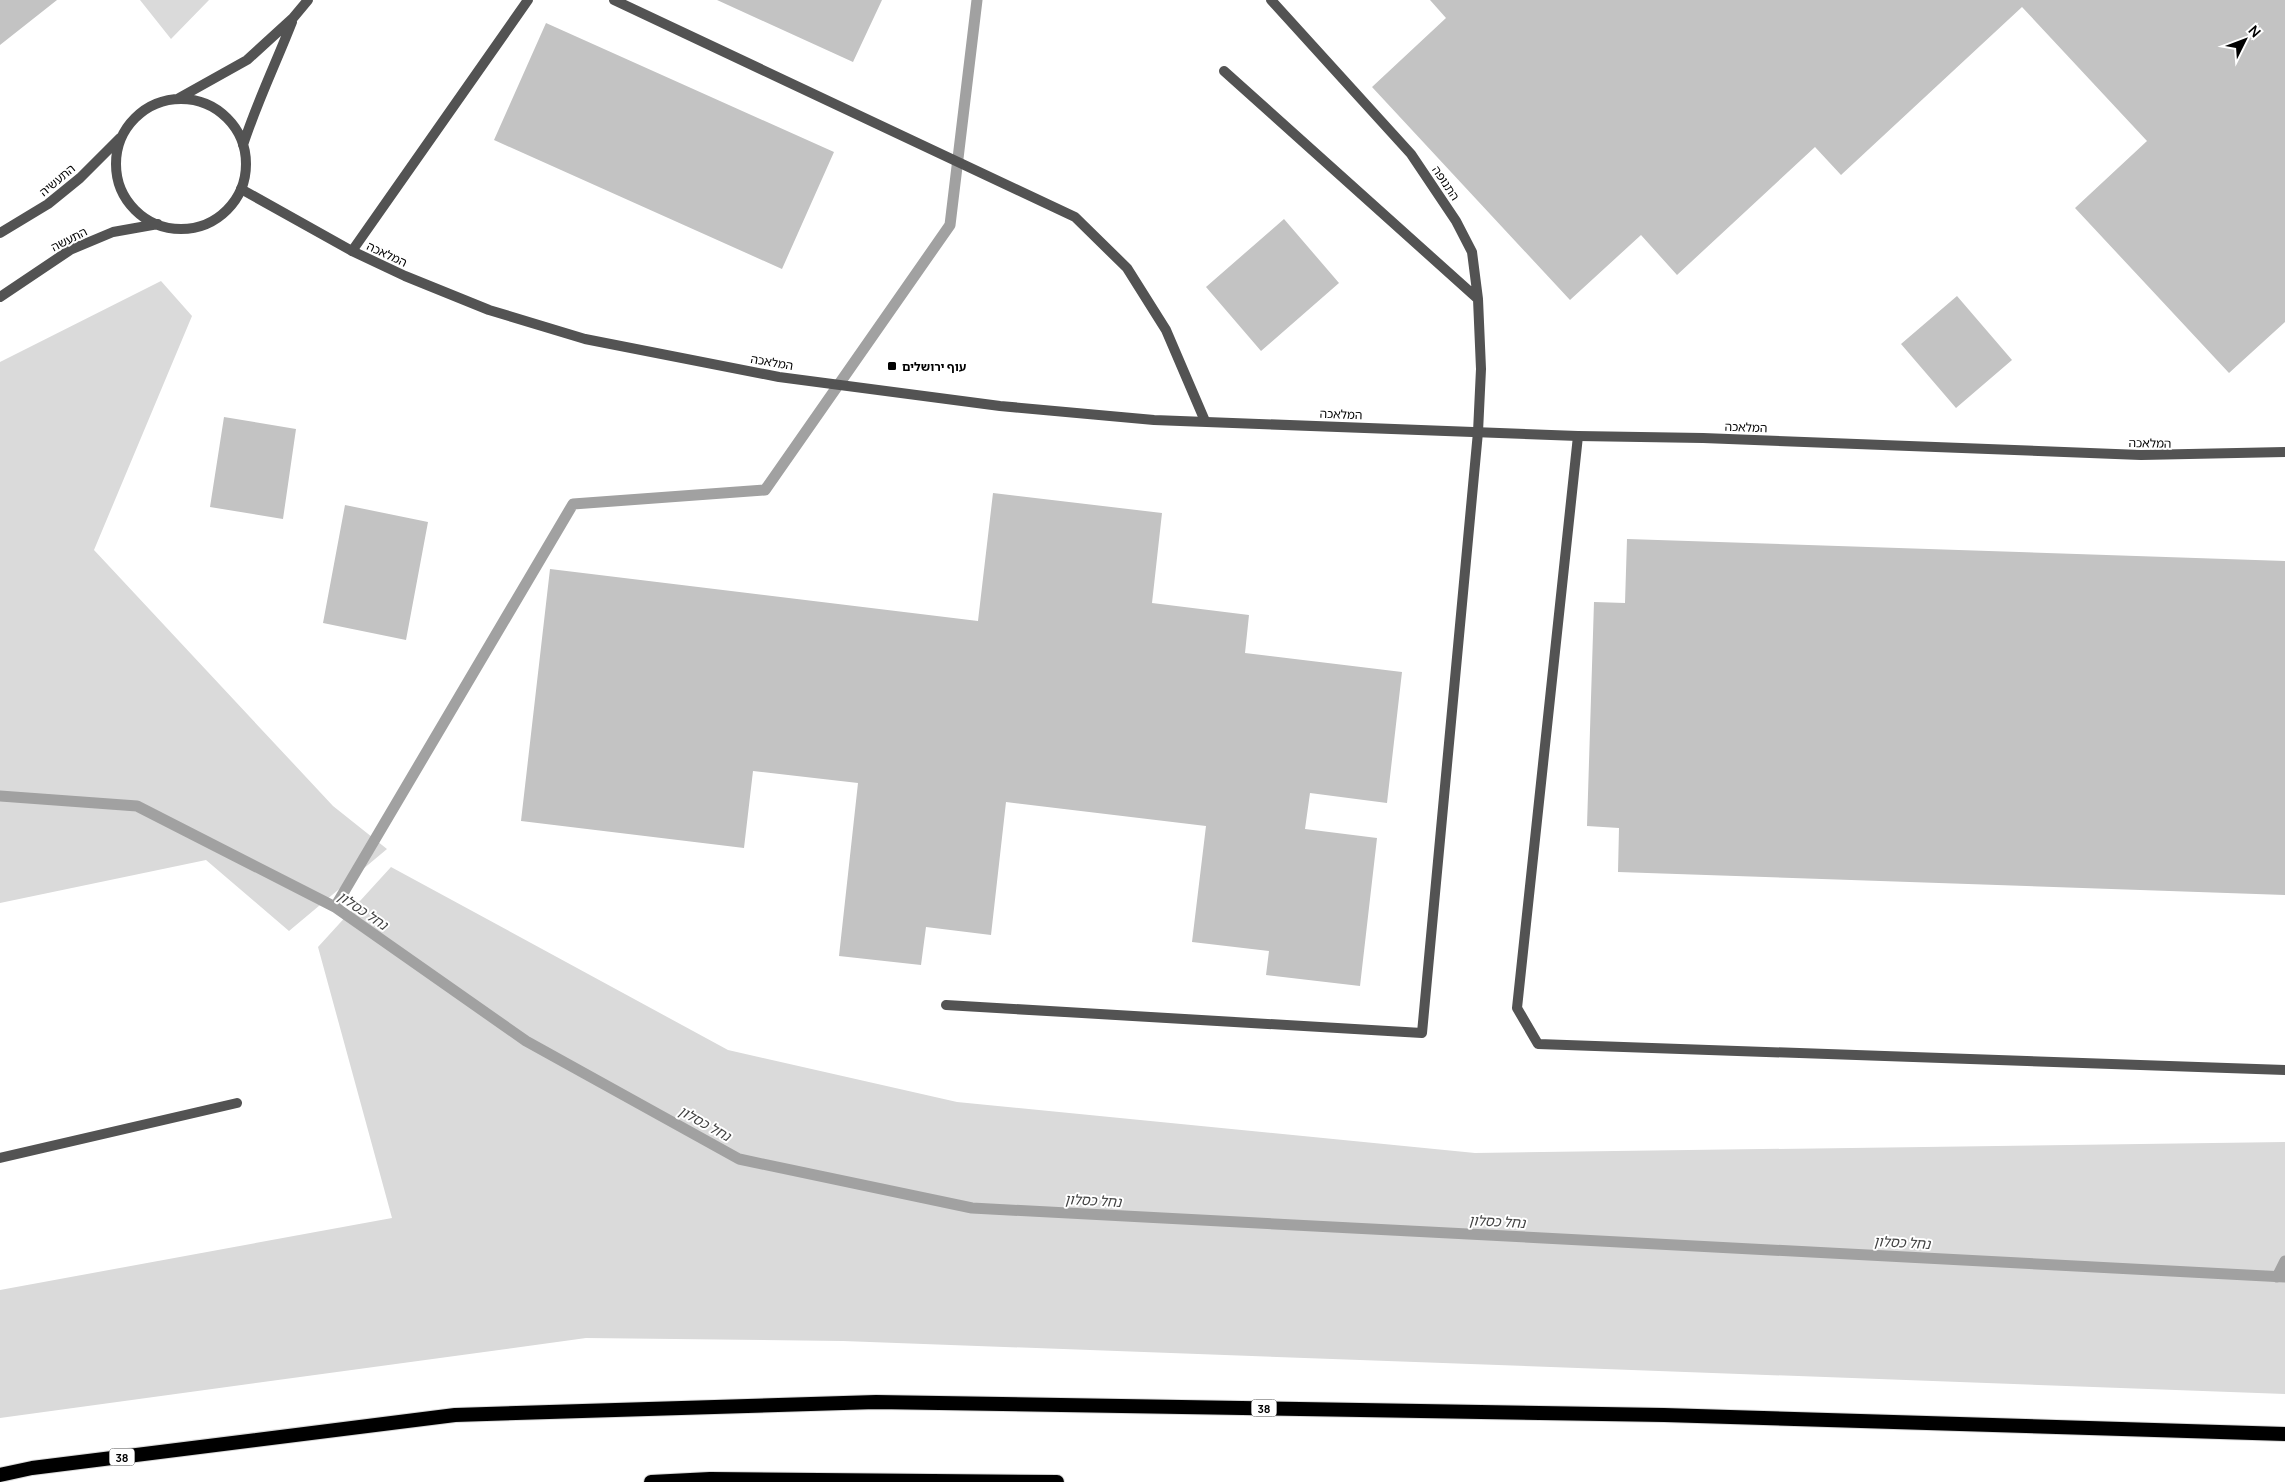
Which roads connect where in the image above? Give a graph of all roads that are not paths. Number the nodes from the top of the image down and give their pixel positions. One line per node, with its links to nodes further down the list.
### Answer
1 (308, 0): 5 (street)
2 (528, 0): 13 (street, המלאכה)
3 (614, 0): 16 (street)
4 (1271, 0): 15 (street, התנופה)
5 (293, 18): 7 (street); 9 (street)
6 (1224, 70): 15 (street)
7 (178, 99): 8 (street); 9 (street)
8 (123, 136): 11 (street); 12 (street, התעשיה)
9 (244, 144): 10 (street)
10 (241, 189): 11 (street); 13 (street, המלאכה)
11 (158, 224): 14 (street, התעשה)
12 (0, 233)
13 (352, 251): 16 (street, המלאכה)
14 (0, 297)
15 (1478, 299): 17 (street, התנופה)
16 (1205, 421): 17 (street, המלאכה)
17 (1478, 432): 18 (street, המלאכה); 20 (street, התנופה)
18 (1578, 436): 19 (street, המלאכה); 21 (street)
19 (2285, 452)
20 (946, 1005)
21 (2285, 1070)
22 (237, 1103): 23 (street)
23 (0, 1158)
24 (2285, 1434): 25 (highway, 38)
25 (0, 1475)
26 (651, 1482): 27 (highway)
27 (1057, 1482)

